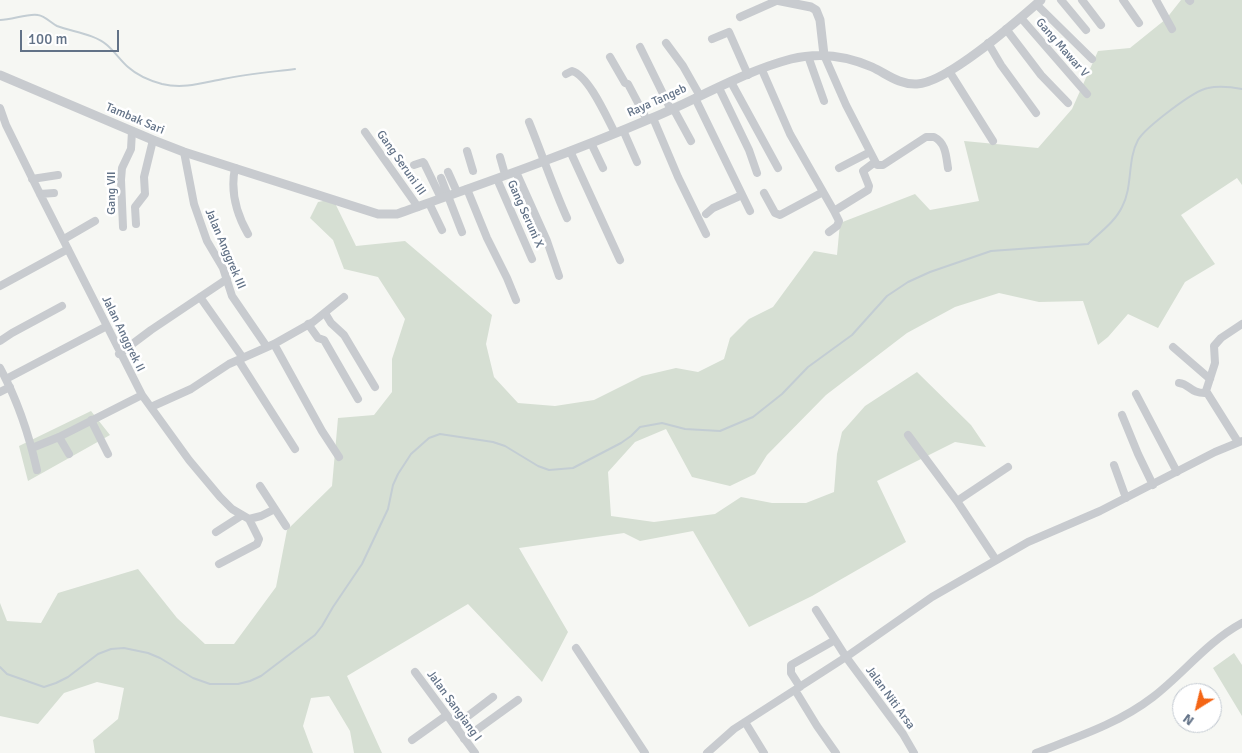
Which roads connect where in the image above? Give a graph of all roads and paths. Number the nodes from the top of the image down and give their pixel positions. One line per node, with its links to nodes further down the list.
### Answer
1 (1061, 0): 12 (street)
2 (1082, 0): 10 (street)
3 (1123, 0): 9 (street)
4 (1156, 0): 13 (street)
5 (776, 1): 7 (street); 18 (street)
6 (1039, 2): 8 (street, Raya Tangeb); 21 (street)
7 (740, 17)
8 (1021, 18): 11 (street, Raya Tangeb); 29 (street, Gang Mawar V)
9 (1139, 23)
10 (1101, 25)
11 (1006, 29): 16 (street, Raya Tangeb); 32 (street)
12 (1086, 30)
13 (1172, 30)
14 (712, 39): 26 (street)
15 (666, 43): 30 (street)
16 (988, 43): 23 (street, Raya Tangeb); 35 (street)
17 (640, 47): 34 (street)
18 (824, 55): 20 (street, Raya Tangeb); 23 (street, Raya Tangeb); 48 (street)
19 (610, 56): 36 (street)
20 (808, 56): 22 (street, Raya Tangeb); 31 (street)
21 (1092, 59)
22 (762, 70): 26 (street, Raya Tangeb); 71 (street)
23 (949, 71): 43 (street)
24 (566, 74): 40 (street)
25 (0, 75): 38 (street, Tambak Sari)
26 (748, 75): 27 (street, Raya Tangeb)
27 (732, 82): 28 (street, Raya Tangeb); 56 (street)
28 (719, 88): 30 (street, Raya Tangeb); 63 (street)
29 (1087, 94)
30 (697, 97): 34 (street, Raya Tangeb); 75 (street)
31 (824, 101)
32 (1068, 103)
33 (0, 108): 67 (street, Jalan Anggrek II)
34 (672, 109): 36 (street, Raya Tangeb); 42 (street)
35 (1036, 113)
36 (650, 119): 40 (street, Raya Tangeb); 89 (street)
37 (529, 122): 50 (street)
38 (132, 131): 41 (street, Tambak Sari); 84 (street, Gang VII)
39 (366, 132): 77 (street, Gang Seruni III)
40 (619, 132): 44 (street, Raya Tangeb); 51 (street)
41 (153, 140): 47 (street, Tambak Sari); 83 (street)
42 (691, 141)
43 (993, 141)
44 (591, 143): 46 (street, Raya Tangeb); 55 (street)
45 (467, 151): 59 (street)
46 (570, 151): 50 (street, Raya Tangeb); 93 (street)
47 (184, 152): 54 (street, Tambak Sari); 95 (street, Jalan Anggrek III)
48 (870, 152): 52 (street); 57 (street)
49 (500, 157): 60 (street)
50 (545, 161): 62 (street, Raya Tangeb); 81 (street)
51 (637, 162)
52 (875, 162): 58 (street); 79 (street)
53 (414, 165): 74 (street)
54 (235, 168): 65 (street, Tambak Sari); 88 (street)
55 (603, 168)
56 (778, 168)
57 (839, 168)
58 (948, 168)
59 (473, 171)
60 (504, 171)
61 (448, 172): 74 (street)
62 (516, 172): 68 (street, Raya Tangeb); 94 (street)
63 (758, 173)
64 (58, 175): 67 (street)
65 (264, 177): 77 (street, Raya Tangeb)
66 (441, 178): 74 (street)
67 (32, 179): 73 (street, Jalan Anggrek II)
68 (497, 179): 69 (street, Raya Tangeb); 92 (street, Gang Seruni X)
69 (466, 189): 74 (street, Raya Tangeb); 99 (street)
70 (764, 192): 71 (street)
71 (823, 192): 79 (street)
72 (54, 193): 73 (street)
73 (40, 194): 90 (street, Jalan Anggrek II)
74 (449, 195): 76 (street, Raya Tangeb); 86 (street)
75 (742, 195): 78 (street); 80 (street)
76 (429, 203): 77 (street, Raya Tangeb); 85 (street)
77 (418, 207)
78 (750, 211)
79 (834, 211): 87 (street)
80 (706, 214)
81 (567, 218)
82 (95, 221): 90 (street)
83 (136, 224)
84 (123, 227)
85 (442, 230)
86 (462, 232)
87 (829, 232)
88 (248, 234)
89 (706, 234)
90 (64, 239): 91 (street, Jalan Anggrek II)
91 (68, 249): 96 (street); 104 (street, Jalan Anggrek II)
92 (532, 259)
93 (620, 260)
94 (558, 276)
95 (227, 279): 97 (street); 106 (street, Jalan Anggrek III)
96 (0, 286)
97 (200, 297): 108 (street); 109 (street)
98 (344, 297): 101 (street)
99 (516, 300)
100 (62, 306): 105 (street)
101 (325, 313): 102 (street); 114 (street)
102 (308, 324): 106 (street); 119 (street)
103 (1242, 324): 111 (street)
104 (107, 326): 108 (street, Jalan Anggrek II); 112 (street)
105 (0, 341)
106 (270, 345): 109 (street); 130 (street, Jalan Anggrek III)
107 (1173, 347): 111 (street)
108 (120, 354): 118 (street, Jalan Anggrek II)
109 (241, 360): 120 (street); 127 (street)
110 (0, 368): 112 (street)
111 (1210, 379): 116 (street)
112 (8, 383): 115 (street); 126 (street)
113 (1179, 383): 116 (street)
114 (375, 387)
115 (0, 392)
116 (1207, 393): 125 (street)
117 (1136, 394): 134 (street)
118 (142, 395): 120 (street, Jalan Anggrek II); 122 (street)
119 (358, 399)
120 (152, 407): 140 (street, Jalan Anggrek II)
121 (1122, 415): 135 (street)
122 (91, 420): 124 (street); 129 (street)
123 (908, 435): 138 (street)
124 (59, 437): 126 (street); 128 (street)
125 (1240, 442): 134 (street)
126 (32, 448): 133 (street)
127 (295, 450)
128 (68, 454)
129 (108, 454)
130 (339, 457)
131 (1114, 465): 137 (street)
132 (1008, 467): 138 (street)
133 (37, 470)
134 (1176, 472): 135 (street)
135 (1153, 485): 137 (street)
136 (260, 486): 139 (street)
137 (1126, 498): 143 (street)
138 (957, 501): 143 (street)
139 (275, 509): 140 (street); 141 (street)
140 (245, 517): 142 (street); 144 (street)
141 (286, 526)
142 (216, 532)
143 (996, 560): 149 (street)
144 (219, 564)
145 (816, 610): 147 (street, Jalan Niti Arsa)
146 (1242, 623): 165 (street)
147 (835, 640): 149 (street, Jalan Niti Arsa); 151 (street)
148 (576, 648): 160 (street)
149 (846, 657): 151 (street); 164 (street, Jalan Niti Arsa)
150 (415, 672): 154 (street, Jalan Sangiang I)
151 (797, 688): 155 (street); 163 (street)
152 (493, 697): 156 (street)
153 (518, 700): 157 (street)
154 (447, 716): 156 (street, Jalan Sangiang I); 158 (street)
155 (745, 722): 161 (street); 162 (street)
156 (455, 726): 157 (street, Jalan Sangiang I)
157 (464, 739): 159 (street, Jalan Sangiang I)
158 (412, 740)
159 (474, 753)
160 (645, 753)
161 (707, 753)
162 (764, 753)
163 (836, 753)
164 (914, 753)
165 (1036, 753)

